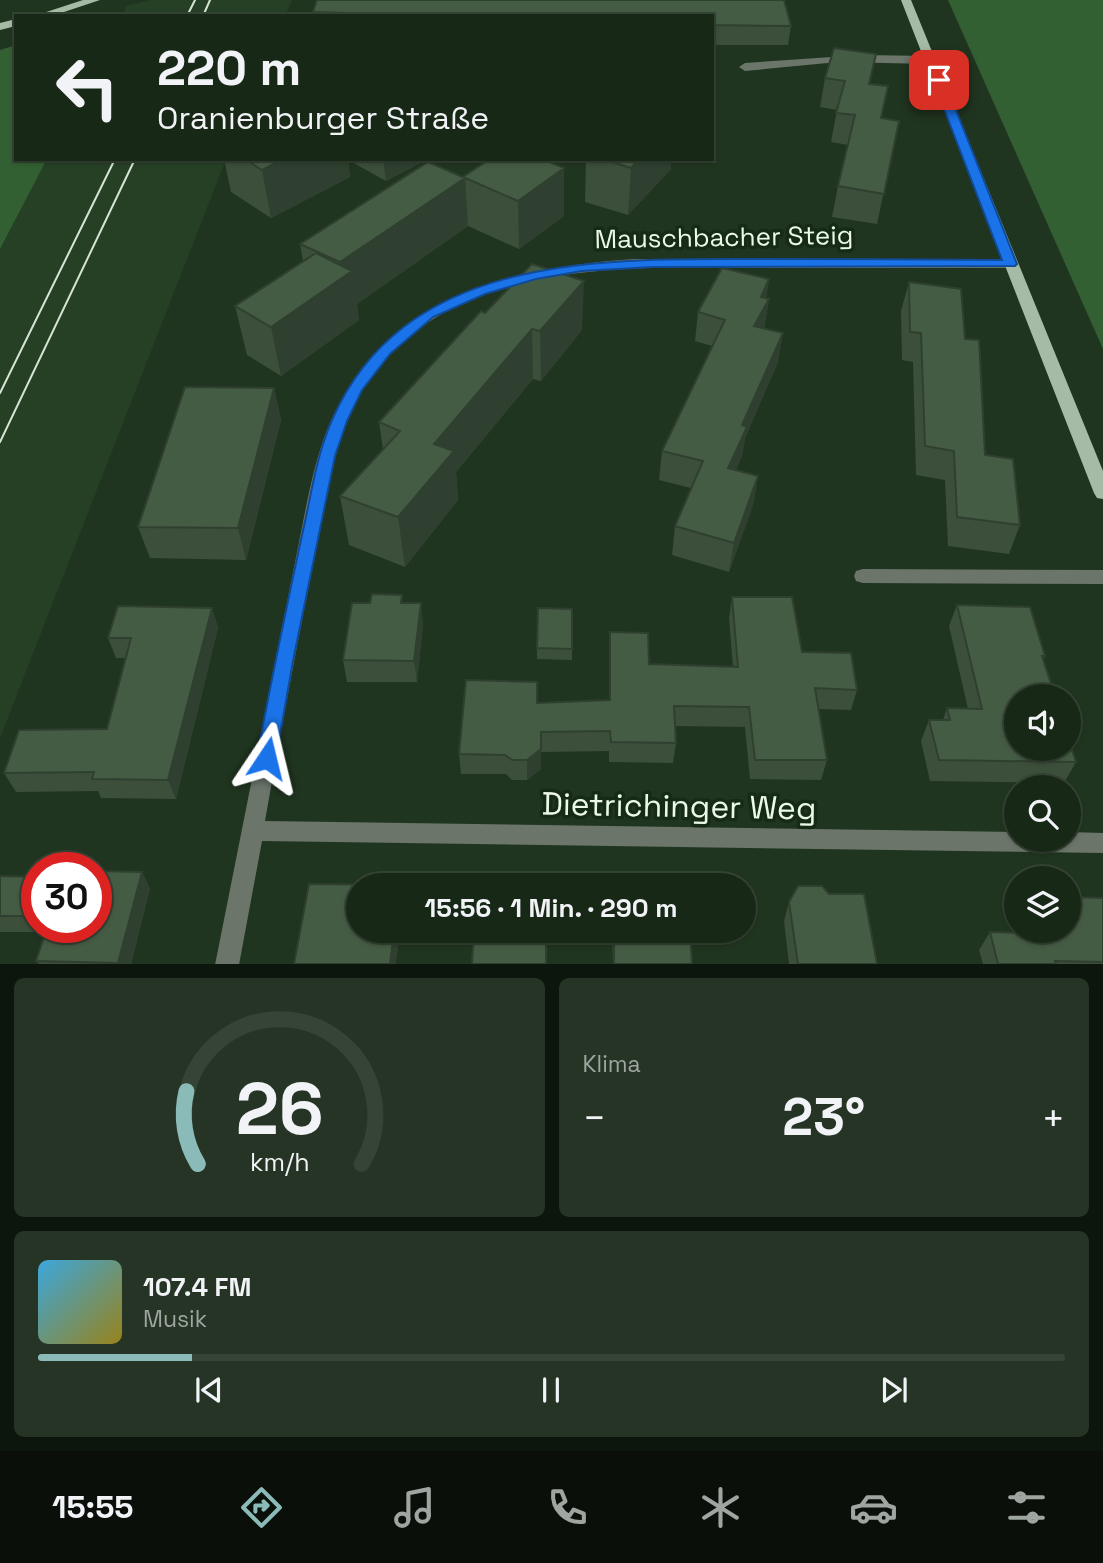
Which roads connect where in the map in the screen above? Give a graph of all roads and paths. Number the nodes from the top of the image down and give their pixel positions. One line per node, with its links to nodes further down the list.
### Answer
1 (95, 0): 3 (main road)
2 (906, 0): 4 (main road)
3 (46, 14)
4 (930, 60): 5 (street); 6 (main road)
5 (745, 67)
6 (1010, 264): 7 (main road); 10 (street, Mauschbacher Steig)
7 (1103, 493)
8 (863, 576): 9 (street)
9 (1103, 577)
10 (254, 831): 11 (street, Dietrichinger Weg); 12 (street, Mauschbacher Steig)
11 (1103, 843)
12 (227, 964)

